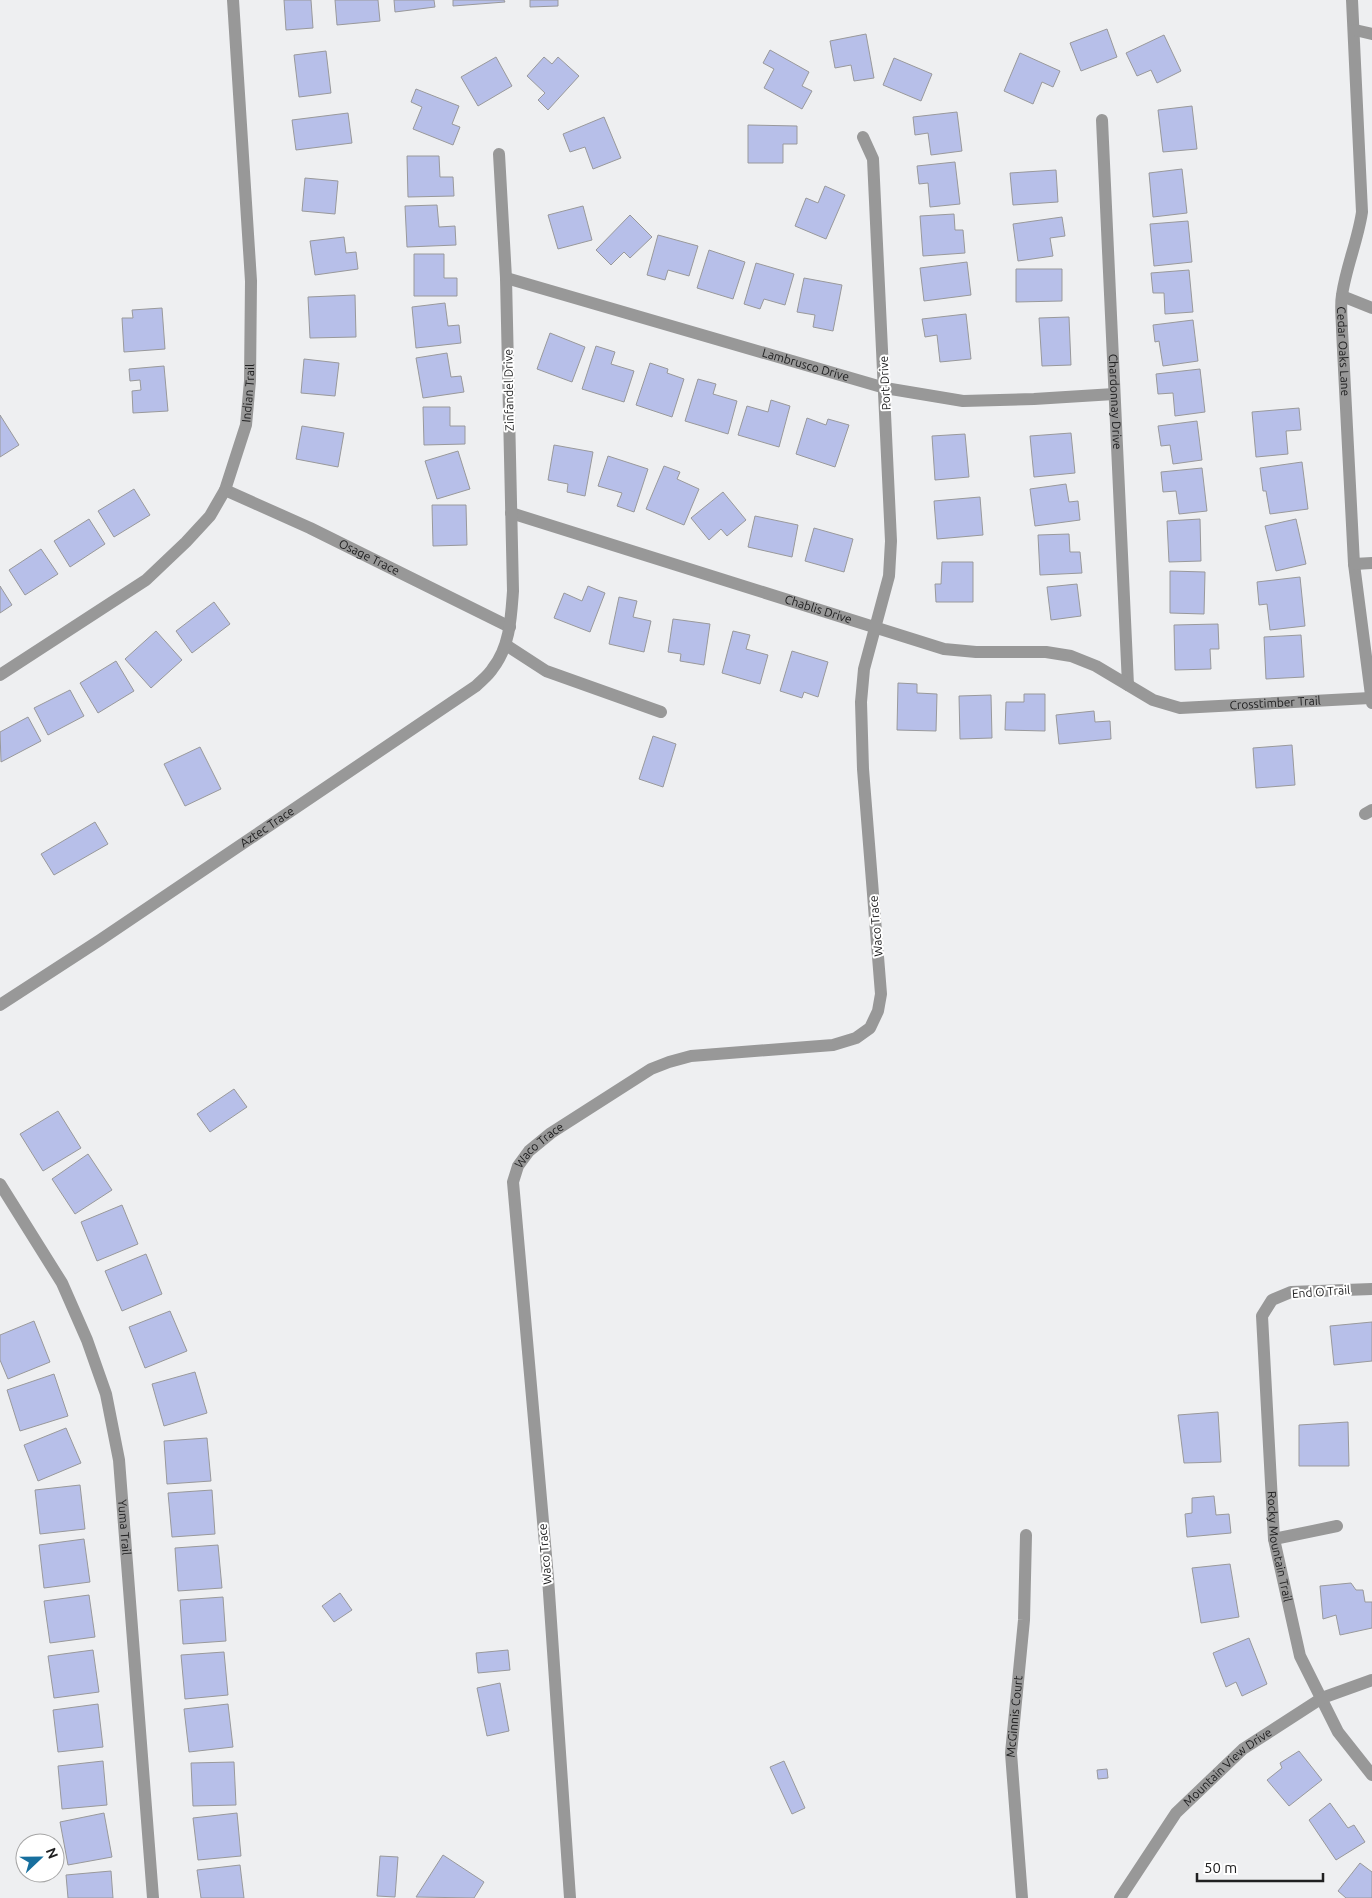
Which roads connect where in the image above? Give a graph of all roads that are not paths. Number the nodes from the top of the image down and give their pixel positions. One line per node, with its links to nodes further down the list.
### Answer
1 (233, 0): 13 (street, Indian Trail)
2 (1352, 0): 3 (street, Cedar Oaks Lane)
3 (1355, 30): 4 (street); 9 (street, Cedar Oaks Lane)
4 (1372, 34)
5 (1102, 120): 12 (street, Chardonnay Drive)
6 (863, 137): 11 (street, Port Drive)
7 (499, 154): 8 (street, Zinfandel Drive)
8 (506, 278): 11 (street, Lambrusco Drive); 14 (street, Zinfandel Drive)
9 (1342, 296): 10 (street); 16 (street, Cedar Oaks Lane)
10 (1372, 308)
11 (885, 388): 12 (street, Lambrusco Drive); 18 (street, Port Drive)
12 (1114, 394): 21 (street, Chardonnay Drive)
13 (225, 490): 17 (street, Osage Trace); 20 (street, Indian Trail)
14 (511, 513): 17 (street, Zinfandel Drive); 18 (street, Chablis Drive)
15 (1372, 563): 16 (street)
16 (1354, 564): 22 (street, Cedar Oaks Lane)
17 (510, 627): 19 (street, Aztec Trace)
18 (876, 629): 21 (street, Chablis Drive); 35 (street, Waco Trace)
19 (506, 646): 23 (street); 24 (street, Aztec Trace)
20 (0, 675)
21 (1128, 685): 22 (street, Crosstimber Trail)
22 (1371, 701)
23 (661, 712)
24 (0, 1006)
25 (0, 1184): 34 (street, Yuma Trail)
26 (1372, 1289): 27 (street, End O Trail)
27 (1272, 1300): 30 (street, Rocky Mountain Trail)
28 (1337, 1526): 30 (street)
29 (1026, 1535): 36 (street, McGinnis Court)
30 (1274, 1539): 32 (street, Rocky Mountain Trail)
31 (1372, 1680): 32 (street, Mountain View Drive)
32 (1322, 1698): 33 (street, Rocky Mountain Trail); 37 (street, Mountain View Drive)
33 (1372, 1775)
34 (153, 1898)
35 (570, 1898)
36 (1022, 1898)
37 (1120, 1898)

